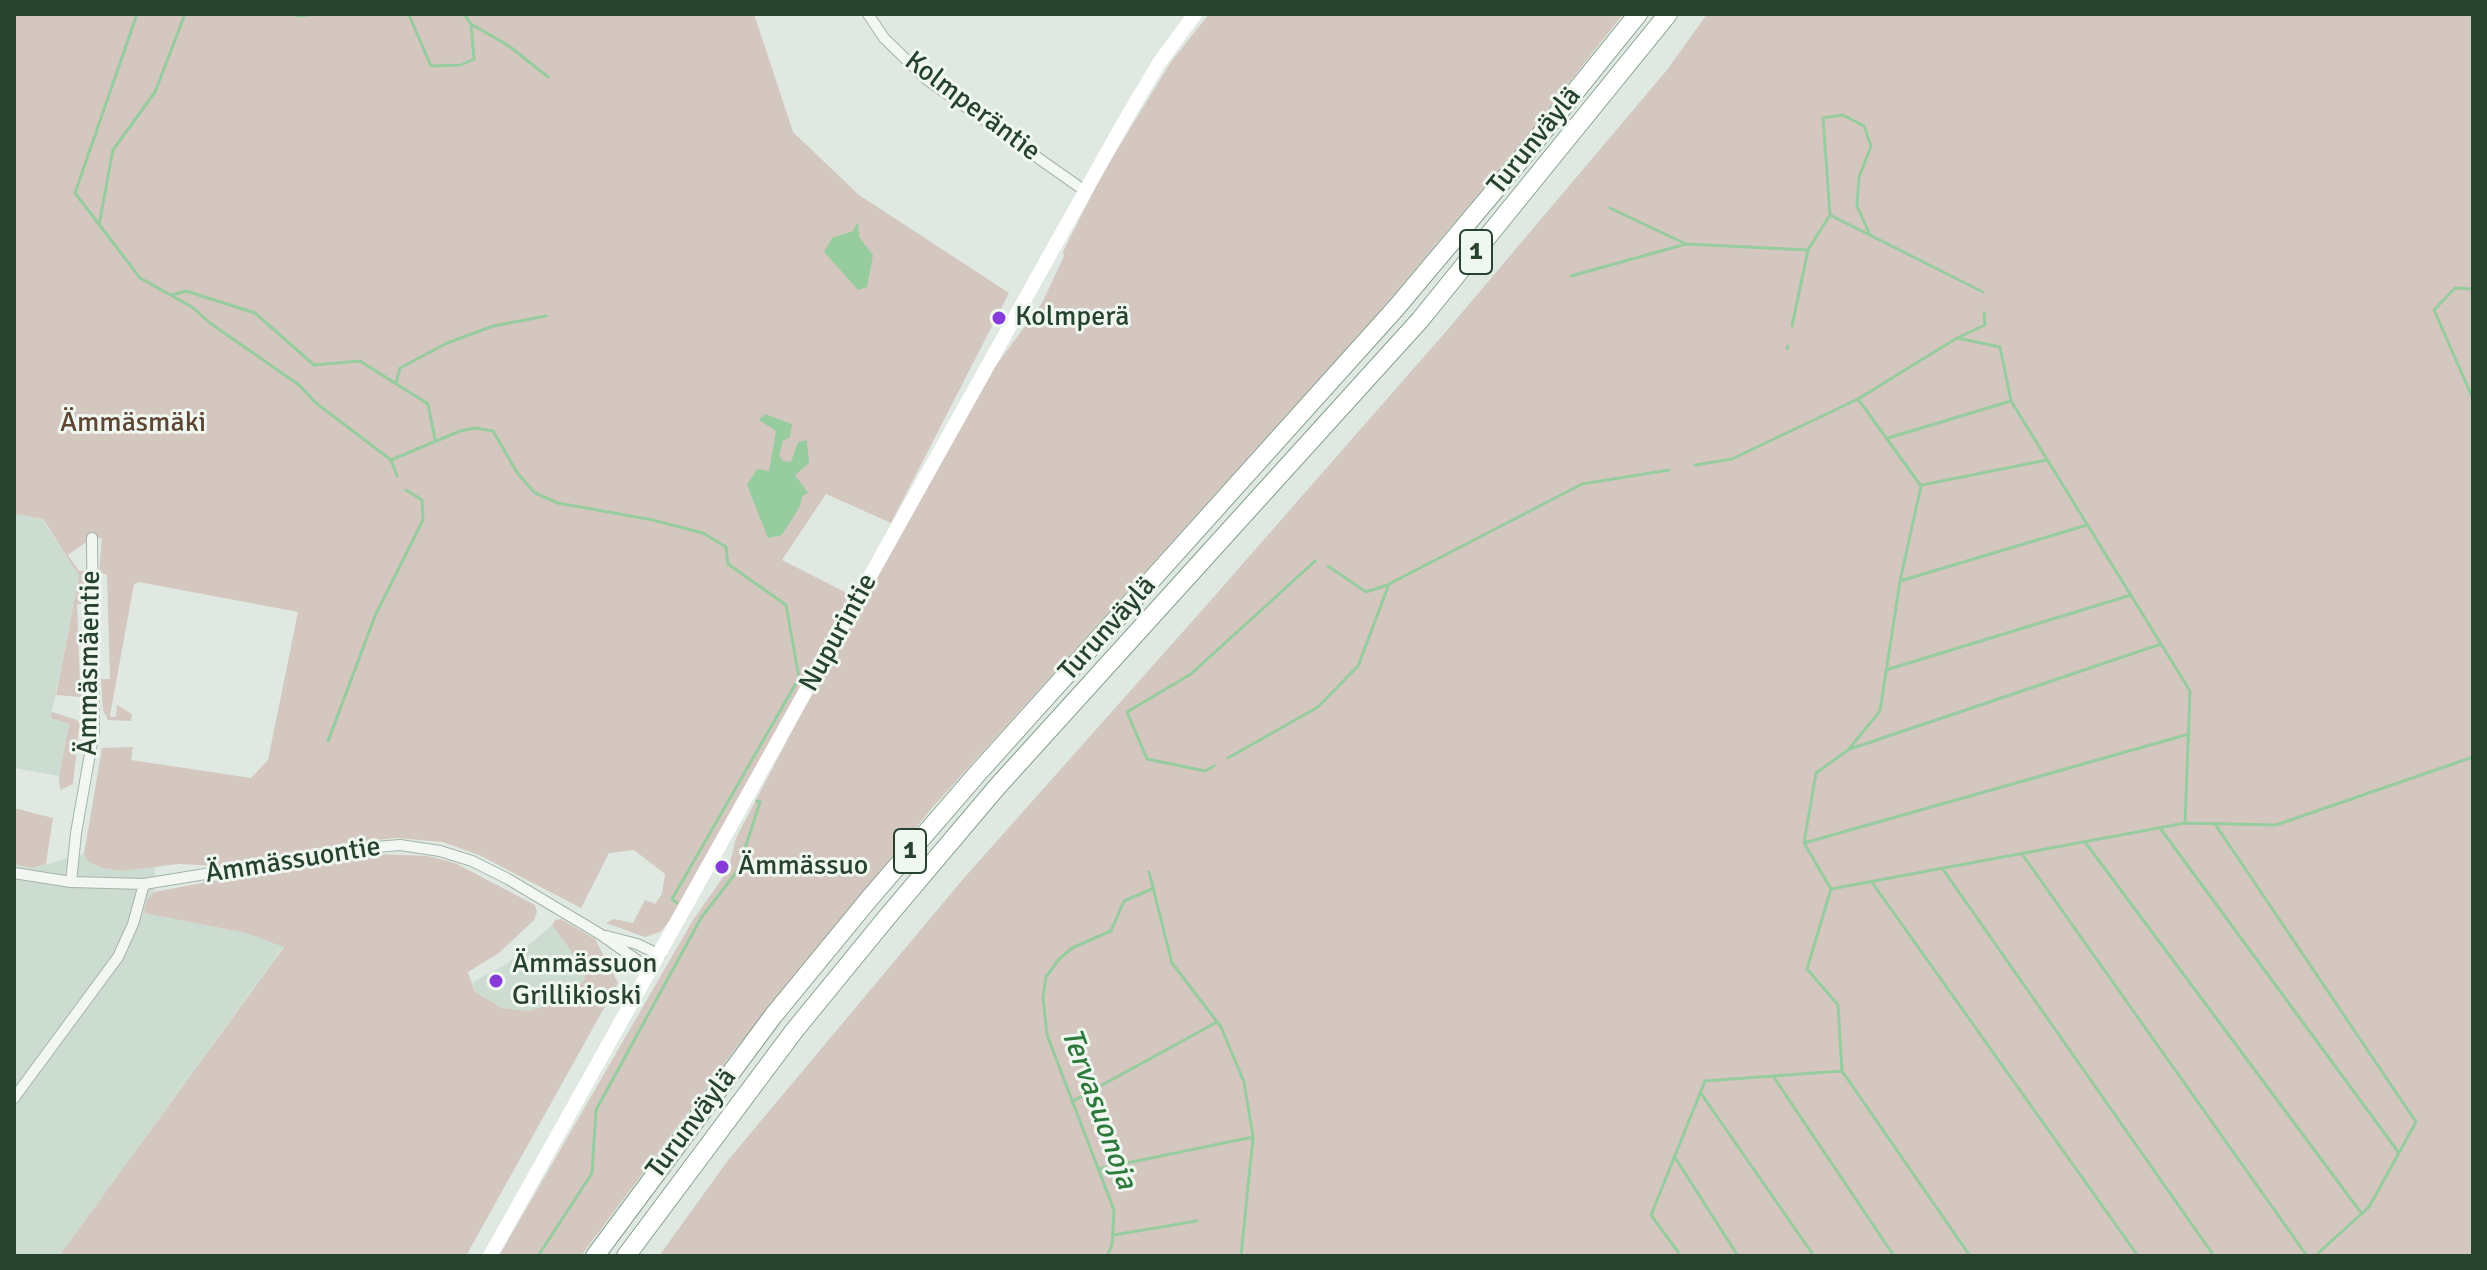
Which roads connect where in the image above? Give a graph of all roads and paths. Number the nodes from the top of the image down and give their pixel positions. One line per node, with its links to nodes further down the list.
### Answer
1 (868, 14): 5 (street, Kolmperäntie)
2 (1195, 14): 5 (main road, Nupurintie)
3 (1638, 14): 15 (highway, Turunväylä / 1)
4 (1668, 14): 16 (highway, Turunväylä / 1)
5 (1085, 191): 11 (main road, Nupurintie)
6 (92, 538): 8 (street, Ämmäsmäentie)
7 (14, 873): 8 (street, Ämmässuontie)
8 (71, 882): 9 (street, Ämmässuontie)
9 (144, 884): 10 (street, Ämmässuontie); 13 (street)
10 (600, 934): 11 (street, Ämmässuontie); 12 (street, Ämmässuontie)
11 (660, 955): 12 (main road, Nupurintie)
12 (651, 970): 14 (main road, Nupurintie)
13 (14, 1098)
14 (490, 1256)
15 (595, 1256)
16 (626, 1256)

